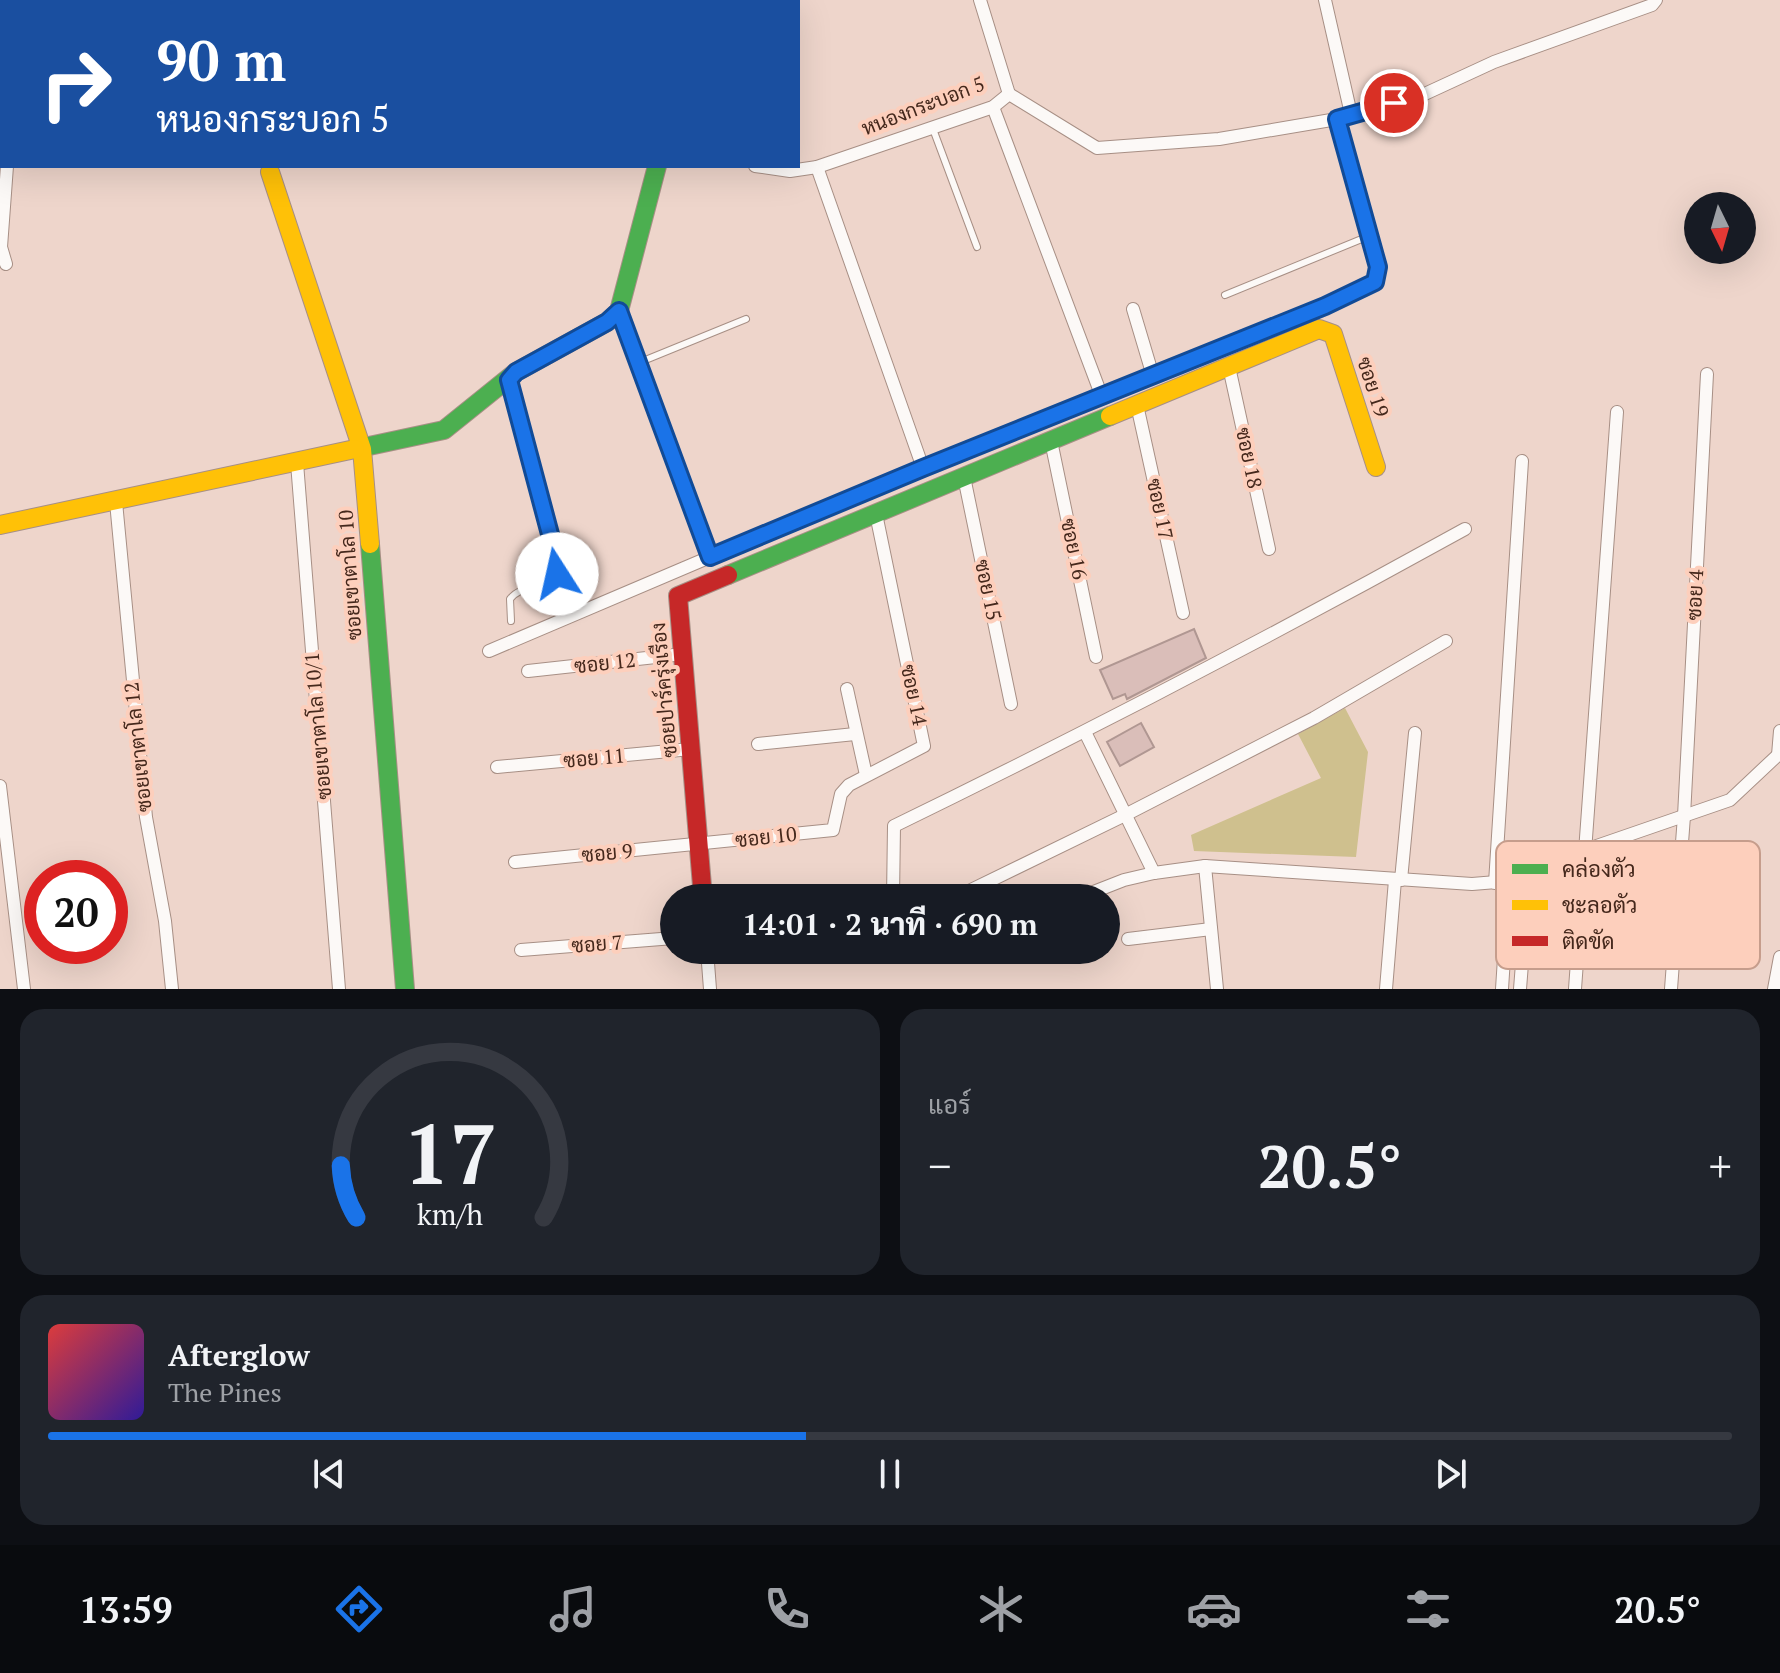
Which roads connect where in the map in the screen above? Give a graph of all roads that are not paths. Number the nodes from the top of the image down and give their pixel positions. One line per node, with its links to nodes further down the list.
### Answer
1 (980, 0): 4 (street, หนองกระบอก 5)
2 (1325, 0): 6 (street)
3 (1656, 0): 6 (street)
4 (1009, 94): 5 (street, หนองกระบอก 5); 7 (street)
5 (993, 107): 8 (street, หนองกระบอก 5); 27 (street)
6 (1351, 114): 7 (street)
7 (1337, 119): 14 (street)
8 (933, 129): 9 (street, หนองกระบอก 5); 15 (lane)
9 (817, 167): 12 (street, หนองกระบอก 5); 35 (street)
10 (7, 168): 16 (street)
11 (656, 168): 19 (street)
12 (769, 168)
13 (270, 172): 31 (street, ซอยเขาตาโล 10)
14 (1369, 236): 17 (lane); 25 (street)
15 (977, 247)
16 (6, 264)
17 (1225, 295)
18 (1133, 309): 25 (street)
19 (619, 311): 22 (street); 26 (street)
20 (746, 319): 22 (lane)
21 (1319, 329): 23 (street, ซอยปาร์ครุ่งเรือง); 34 (street, ซอย 19)
22 (638, 363): 42 (street)
23 (1229, 367): 28 (street, ซอยปาร์ครุ่งเรือง); 41 (street, ซอย 18)
24 (1707, 374): 63 (street, ซอย 4)
25 (1153, 376): 27 (street)
26 (509, 380): 31 (street); 44 (lane)
27 (1102, 397): 35 (street)
28 (1137, 405): 30 (street, ซอยปาร์ครุ่งเรือง); 43 (street, ซอย 17)
29 (1617, 412): 66 (street)
30 (1051, 441): 36 (street, ซอยปาร์ครุ่งเรือง); 48 (street, ซอย 16)
31 (362, 449): 33 (street); 93 (street, ซอยเขาตาโล 10)
32 (1522, 461): 65 (street)
33 (297, 463): 37 (street); 92 (street, ซอยเขาตาโล 10/1)
34 (1376, 467)
35 (923, 468): 42 (street)
36 (964, 477): 38 (street, ซอยปาร์ครุ่งเรือง); 51 (street, ซอย 15)
37 (116, 502): 39 (street); 91 (street, ซอยเขาตาโล 12)
38 (876, 514): 47 (street, ซอยปาร์ครุ่งเรือง); 60 (street, ซอย 14)
39 (0, 525)
40 (1465, 529): 53 (street)
41 (1269, 549)
42 (710, 557): 46 (street)
43 (1183, 613)
44 (511, 621)
45 (1446, 641): 62 (street)
46 (489, 651)
47 (683, 654): 49 (street, ซอย 12); 57 (street, ซอยปาร์ครุ่งเรือง)
48 (1096, 657)
49 (528, 671)
50 (847, 689): 55 (street)
51 (1011, 704)
52 (1780, 731): 58 (street)
53 (1085, 732): 62 (street); 77 (street)
54 (1415, 733): 74 (street)
55 (855, 734): 56 (street); 60 (street)
56 (758, 744)
57 (691, 749): 59 (street, ซอย 11); 69 (street, ซอยปาร์ครุ่งเรือง)
58 (1779, 754): 63 (street)
59 (497, 767)
60 (866, 775): 64 (street, ซอย 14)
61 (0, 786): 90 (street)
62 (1127, 814): 73 (street); 78 (street)
63 (1684, 816): 67 (street); 68 (street, ซอย 4)
64 (833, 830): 69 (street, ซอย 10)
65 (1498, 841)
66 (1586, 841)
67 (1611, 841)
68 (1682, 841)
69 (699, 845): 70 (street, ซอย 9); 76 (street, ซอยปาร์ครุ่งเรือง)
70 (515, 862)
71 (1205, 866): 73 (street); 74 (street); 80 (street)
72 (1496, 867): 75 (street)
73 (1154, 873): 79 (street)
74 (1398, 880): 75 (street); 96 (street)
75 (1495, 883)
76 (702, 884)
77 (893, 884)
78 (983, 884)
79 (1114, 884)
80 (1211, 929): 82 (street); 95 (street)
81 (660, 939): 83 (street, ซอย 7)
82 (1128, 939)
83 (521, 950)
84 (1780, 957): 101 (street)
85 (708, 964): 94 (street)
86 (1503, 969): 97 (street)
87 (1522, 969): 98 (street)
88 (1576, 969): 99 (street)
89 (1673, 969): 100 (street, ซอย 4)
90 (24, 989)
91 (172, 989)
92 (339, 989)
93 (405, 989)
94 (710, 989)
95 (1217, 989)
96 (1386, 989)
97 (1502, 989)
98 (1520, 989)
99 (1575, 989)
100 (1671, 989)
101 (1774, 989)

